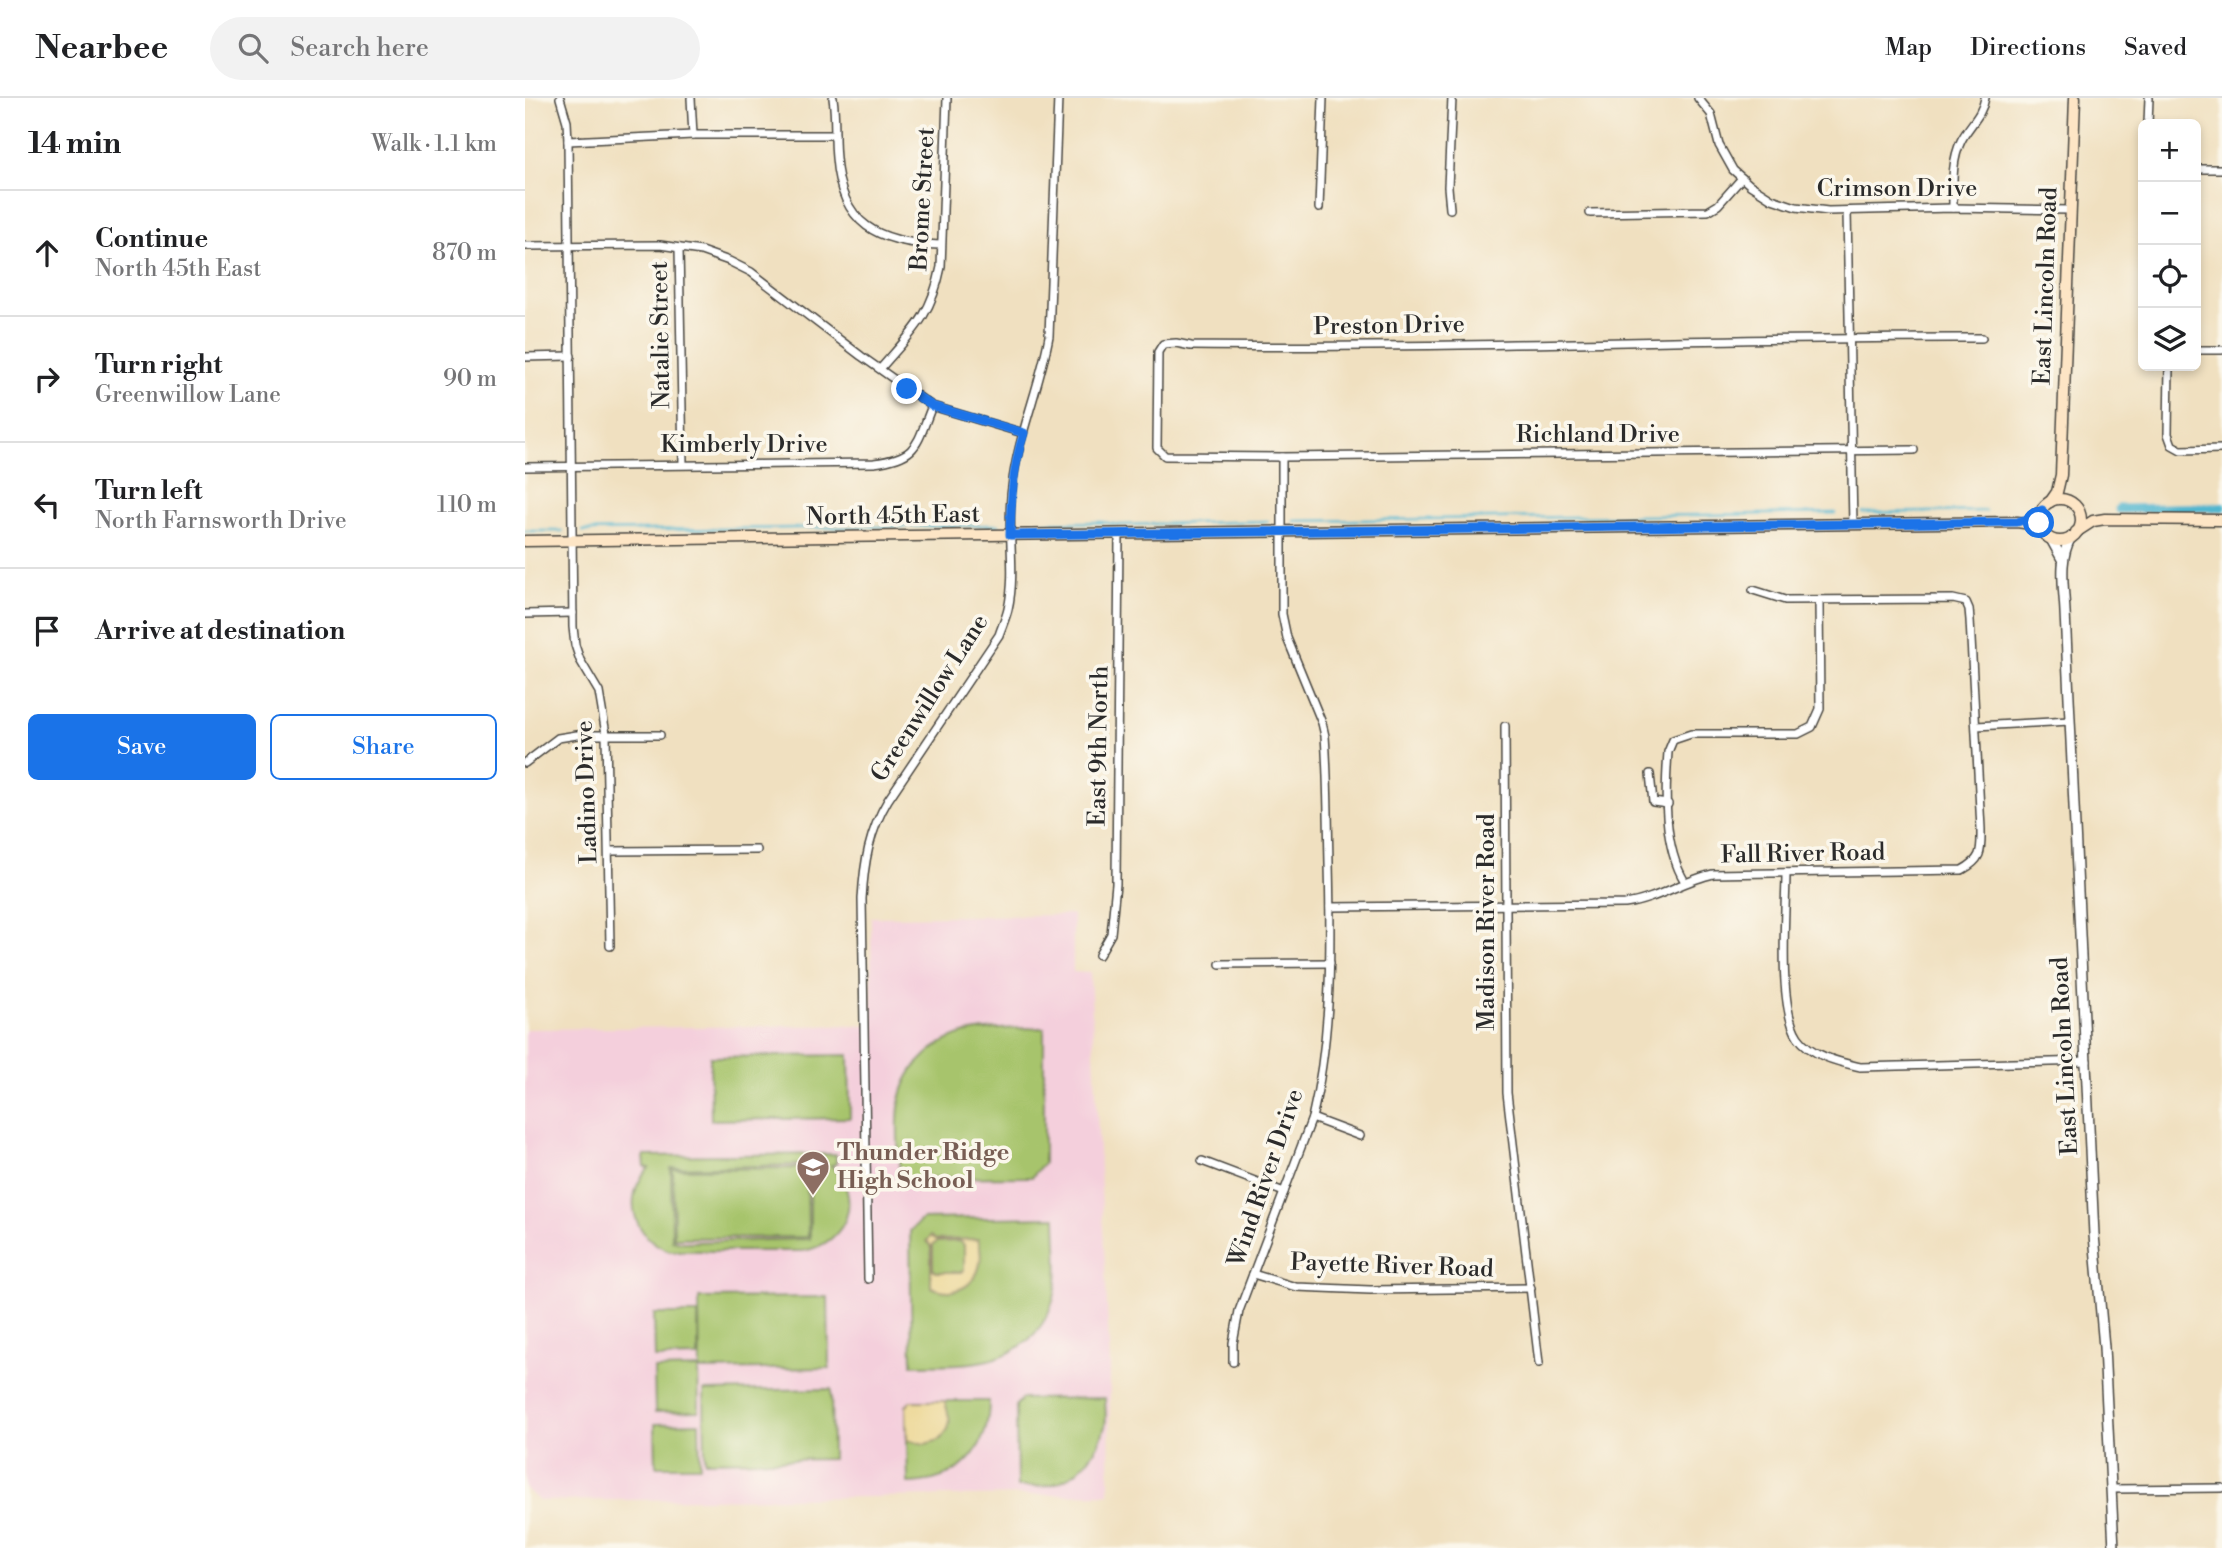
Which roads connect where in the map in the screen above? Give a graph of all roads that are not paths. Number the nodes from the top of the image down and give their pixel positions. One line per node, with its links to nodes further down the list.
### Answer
1 (560, 98): 15 (street, Ladino Drive)
2 (691, 98): 13 (street)
3 (833, 98): 14 (street)
4 (947, 98): 26 (street, Brome Street)
5 (1058, 98): 38 (street, Greenwillow Lane)
6 (1323, 98): 19 (street)
7 (1452, 98): 21 (street)
8 (1698, 98): 18 (street, Crimson Drive)
9 (1985, 98): 20 (street)
10 (2075, 98): 22 (main road, East Lincoln Road)
11 (2149, 98): 12 (street)
12 (2148, 119)
13 (693, 135): 14 (street); 15 (street)
14 (835, 135): 26 (street)
15 (569, 141): 25 (street, Ladino Drive)
16 (2201, 169): 17 (street)
17 (2222, 169)
18 (1742, 178): 23 (street, Crimson Drive); 24 (street)
19 (1319, 208)
20 (1953, 208): 22 (street, Crimson Drive); 23 (street, Crimson Drive)
21 (1450, 209)
22 (2069, 210): 46 (main road, East Lincoln Road)
23 (1847, 211): 29 (street)
24 (1590, 213)
25 (569, 245): 27 (street); 28 (street); 33 (street, Ladino Drive)
26 (940, 245): 35 (street, Brome Street)
27 (525, 246)
28 (679, 247): 35 (street); 43 (street, Natalie Street)
29 (1850, 338): 30 (street); 41 (street); 42 (street, Preston Drive)
30 (1982, 338)
31 (2201, 350): 32 (street)
32 (2222, 350)
33 (571, 356): 34 (street); 44 (street, Ladino Drive)
34 (525, 357)
35 (881, 368): 37 (street)
36 (2169, 371): 39 (street)
37 (932, 406): 38 (street); 43 (street, Kimberly Drive)
38 (1024, 433): 56 (street, Greenwillow Lane)
39 (2222, 449)
40 (1914, 450): 41 (street, Richland Drive)
41 (1850, 452): 42 (street, Richland Drive); 53 (street)
42 (1282, 457): 54 (street)
43 (683, 464): 44 (street, Kimberly Drive)
44 (573, 466): 45 (street, Kimberly Drive); 60 (street, Ladino Drive)
45 (525, 467)
46 (2061, 475): 47 (main road, East Lincoln Road); 48 (main road, East Lincoln Road)
47 (2050, 502): 48 (main road); 49 (main road)
48 (2073, 504): 50 (main road); 57 (main road)
49 (2042, 510): 52 (main road, North 45th East); 58 (main road)
50 (2105, 519): 51 (main road); 57 (main road)
51 (2222, 520)
52 (2017, 522): 53 (main road, North 45th East); 58 (main road, North 45th East)
53 (1853, 525): 54 (main road, North 45th East)
54 (1283, 533): 55 (main road, North 45th East); 79 (street)
55 (1119, 534): 56 (main road, North 45th East); 81 (street, East 9th North)
56 (1010, 535): 60 (main road, North 45th East); 90 (street, Greenwillow Lane)
57 (2074, 535): 58 (main road); 61 (street, East Lincoln Road)
58 (2048, 537): 61 (street, East Lincoln Road)
59 (525, 541): 60 (main road, North 45th East)
60 (573, 541): 64 (street, Ladino Drive)
61 (2063, 561): 66 (street, East Lincoln Road)
62 (1753, 590): 63 (street)
63 (1819, 600): 68 (street, Fall River Road); 73 (street)
64 (573, 613): 65 (street); 69 (street, Ladino Drive)
65 (525, 614)
66 (2070, 721): 68 (street); 84 (street, East Lincoln Road)
67 (1505, 726): 78 (street, Madison River Road)
68 (1976, 726): 76 (street, Fall River Road)
69 (606, 734): 70 (street); 71 (street); 75 (street, Ladino Drive)
70 (660, 735)
71 (525, 763)
72 (1650, 775): 73 (street)
73 (1668, 804): 77 (street)
74 (757, 850): 75 (street)
75 (609, 851): 80 (street, Ladino Drive)
76 (1786, 873): 77 (street, Fall River Road); 84 (street)
77 (1685, 882): 78 (street, Fall River Road)
78 (1506, 906): 79 (street, Fall River Road); 91 (street, Madison River Road)
79 (1330, 907): 82 (street, Wind River Drive)
80 (610, 946)
81 (1099, 955)
82 (1330, 963): 83 (street); 85 (street, Wind River Drive)
83 (1220, 964)
84 (2087, 1062): 95 (street, East Lincoln Road)
85 (1312, 1118): 86 (street); 88 (street, Wind River Drive)
86 (1360, 1136)
87 (1202, 1161): 88 (street)
88 (1284, 1192): 89 (street, Wind River Drive)
89 (1253, 1274): 91 (street, Payette River Road); 92 (street, Wind River Drive)
90 (868, 1279)
91 (1531, 1288): 93 (street, Madison River Road)
92 (1233, 1362)
93 (1539, 1363)
94 (2222, 1488): 95 (street)
95 (2112, 1489): 96 (street, East Lincoln Road)
96 (2114, 1548)

